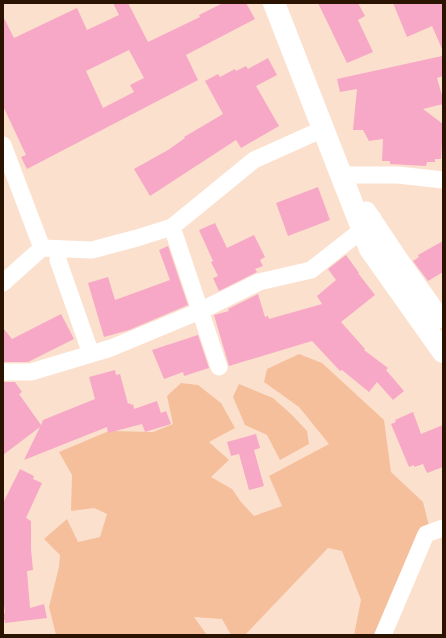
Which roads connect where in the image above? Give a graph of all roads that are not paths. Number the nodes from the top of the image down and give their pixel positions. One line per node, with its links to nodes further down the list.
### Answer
1 (274, 3): 2 (street)
2 (323, 129): 4 (street); 7 (street)
3 (3, 145): 8 (street)
4 (342, 175): 5 (street); 6 (street)
5 (443, 180)
6 (368, 224): 11 (street); 12 (street); 13 (street)
7 (172, 227): 9 (street); 11 (street)
8 (42, 248): 9 (street); 10 (street)
9 (59, 249): 14 (street)
10 (3, 283)
11 (200, 311): 14 (street); 15 (street)
12 (443, 320)
13 (443, 352)
14 (91, 354): 16 (street)
15 (219, 367)
16 (3, 372)
17 (443, 528): 18 (street)
18 (383, 635)

